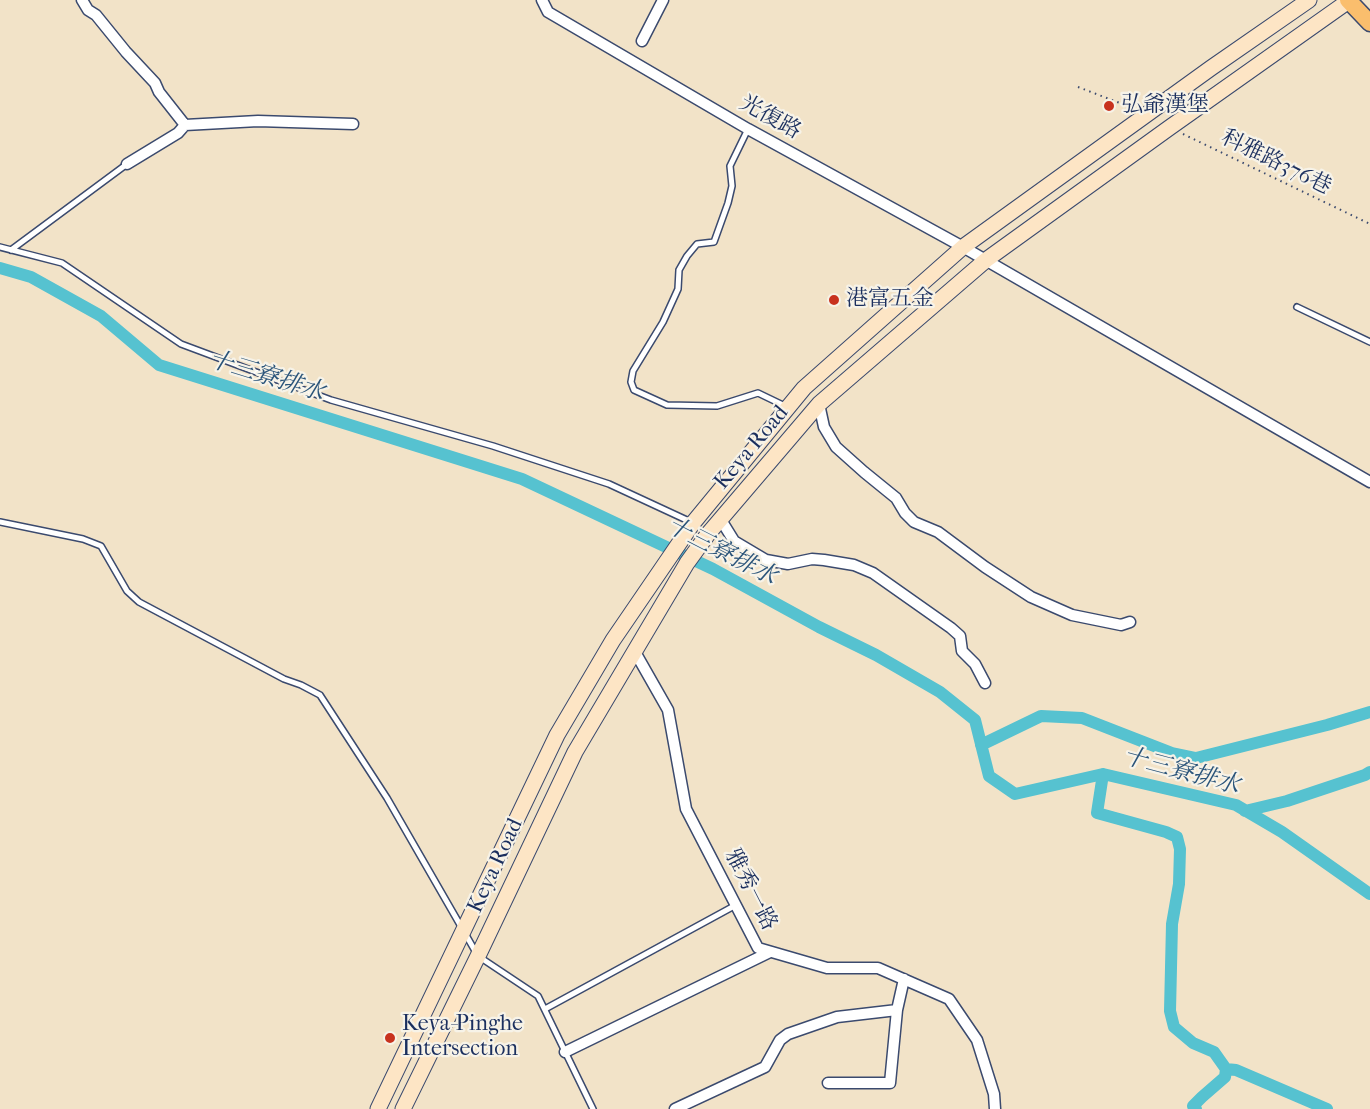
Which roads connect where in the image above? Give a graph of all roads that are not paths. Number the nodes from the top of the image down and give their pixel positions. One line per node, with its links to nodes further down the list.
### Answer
1 (82, 0): 9 (street)
2 (542, 0): 10 (street, 光復路)
3 (663, 0): 7 (street)
4 (1309, 0): 13 (street, Keya Road)
5 (1349, 0): 6 (main road); 15 (street, Keya Road)
6 (1370, 23)
7 (642, 41)
8 (353, 124): 9 (street)
9 (185, 125): 11 (street)
10 (748, 129): 13 (street, 光復路); 19 (lane)
11 (127, 164): 14 (lane)
12 (0, 247): 14 (lane)
13 (963, 247): 15 (street, 光復路); 19 (street, Keya Road)
14 (11, 250): 23 (lane)
15 (986, 260): 18 (street, Keya Road); 20 (street, 光復路)
16 (1297, 307): 17 (lane)
17 (1370, 342)
18 (819, 404): 21 (street, Keya Road); 24 (street)
19 (789, 408): 23 (street, Keya Road)
20 (1370, 482)
21 (721, 520): 25 (street, Keya Road); 26 (street)
22 (0, 522): 28 (lane)
23 (693, 523): 28 (street, Keya Road)
24 (1130, 622)
25 (635, 651): 27 (street, 雅秀一路); 30 (street, Keya Road)
26 (985, 683)
27 (736, 904): 29 (street, 雅秀一路); 32 (lane)
28 (464, 931): 30 (lane); 36 (street, Keya Road)
29 (770, 952): 31 (street, 雅秀一路); 34 (street)
30 (478, 956): 32 (lane); 37 (street, Keya Road)
31 (904, 979): 33 (street); 40 (street, 雅秀一路)
32 (545, 1009): 34 (lane)
33 (897, 1010): 35 (street); 39 (street)
34 (566, 1052): 38 (lane)
35 (828, 1083)
36 (378, 1109)
37 (403, 1109)
38 (593, 1109)
39 (675, 1109)
40 (995, 1109)

